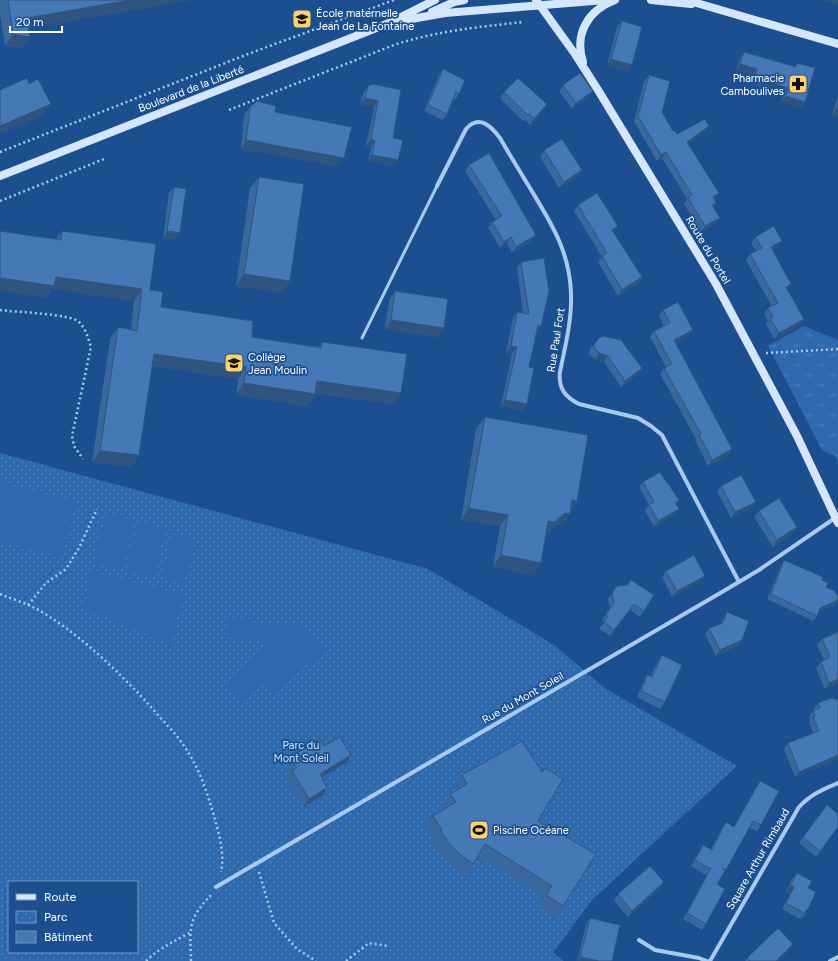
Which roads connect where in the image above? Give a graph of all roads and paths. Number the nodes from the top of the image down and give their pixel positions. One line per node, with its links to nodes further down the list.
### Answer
1 (394, 0): 18 (path)
2 (435, 0): 13 (main road, Boulevard de la Liberté)
3 (464, 0): 11 (main road)
4 (605, 0): 8 (main road, Boulevard de la Liberté)
5 (615, 0): 16 (main road)
6 (651, 0): 10 (main road)
7 (686, 0): 10 (main road)
8 (560, 2): 9 (main road, Boulevard de la Liberté); 14 (main road)
9 (538, 3): 11 (main road, Boulevard de la Liberté); 14 (main road, Route du Portel)
10 (703, 5): 15 (main road)
11 (420, 17): 13 (main road, Boulevard de la Liberté)
12 (523, 22): 17 (path)
13 (389, 23): 20 (main road, Boulevard de la Liberté)
14 (555, 25): 16 (main road, Route du Portel)
15 (838, 44)
16 (584, 69): 26 (main road, Route du Portel)
17 (229, 110)
18 (0, 152)
19 (104, 159): 22 (path)
20 (0, 176)
21 (437, 186): 24 (lane); 30 (street, Rue Paul Fort)
22 (0, 201)
23 (0, 310): 27 (path)
24 (362, 338)
25 (838, 350): 26 (path)
26 (753, 354): 29 (main road, Route du Portel)
27 (83, 459)
28 (97, 509): 32 (path)
29 (837, 521): 30 (street, Rue du Mont Soleil)
30 (739, 582): 34 (street, Rue du Mont Soleil)
31 (0, 594): 32 (path)
32 (28, 605): 35 (path)
33 (838, 782): 44 (street, Square Arthur Rimbaud)
34 (256, 864): 35 (street, Rue du Mont Soleil); 42 (path)
35 (216, 887): 36 (path)
36 (191, 932): 40 (path); 41 (path)
37 (639, 940): 44 (street, Square Arthur Rimbaud)
38 (388, 946): 43 (path)
39 (838, 957): 45 (street)
40 (146, 961)
41 (191, 961)
42 (316, 961)
43 (346, 961)
44 (708, 961)
45 (830, 961)

